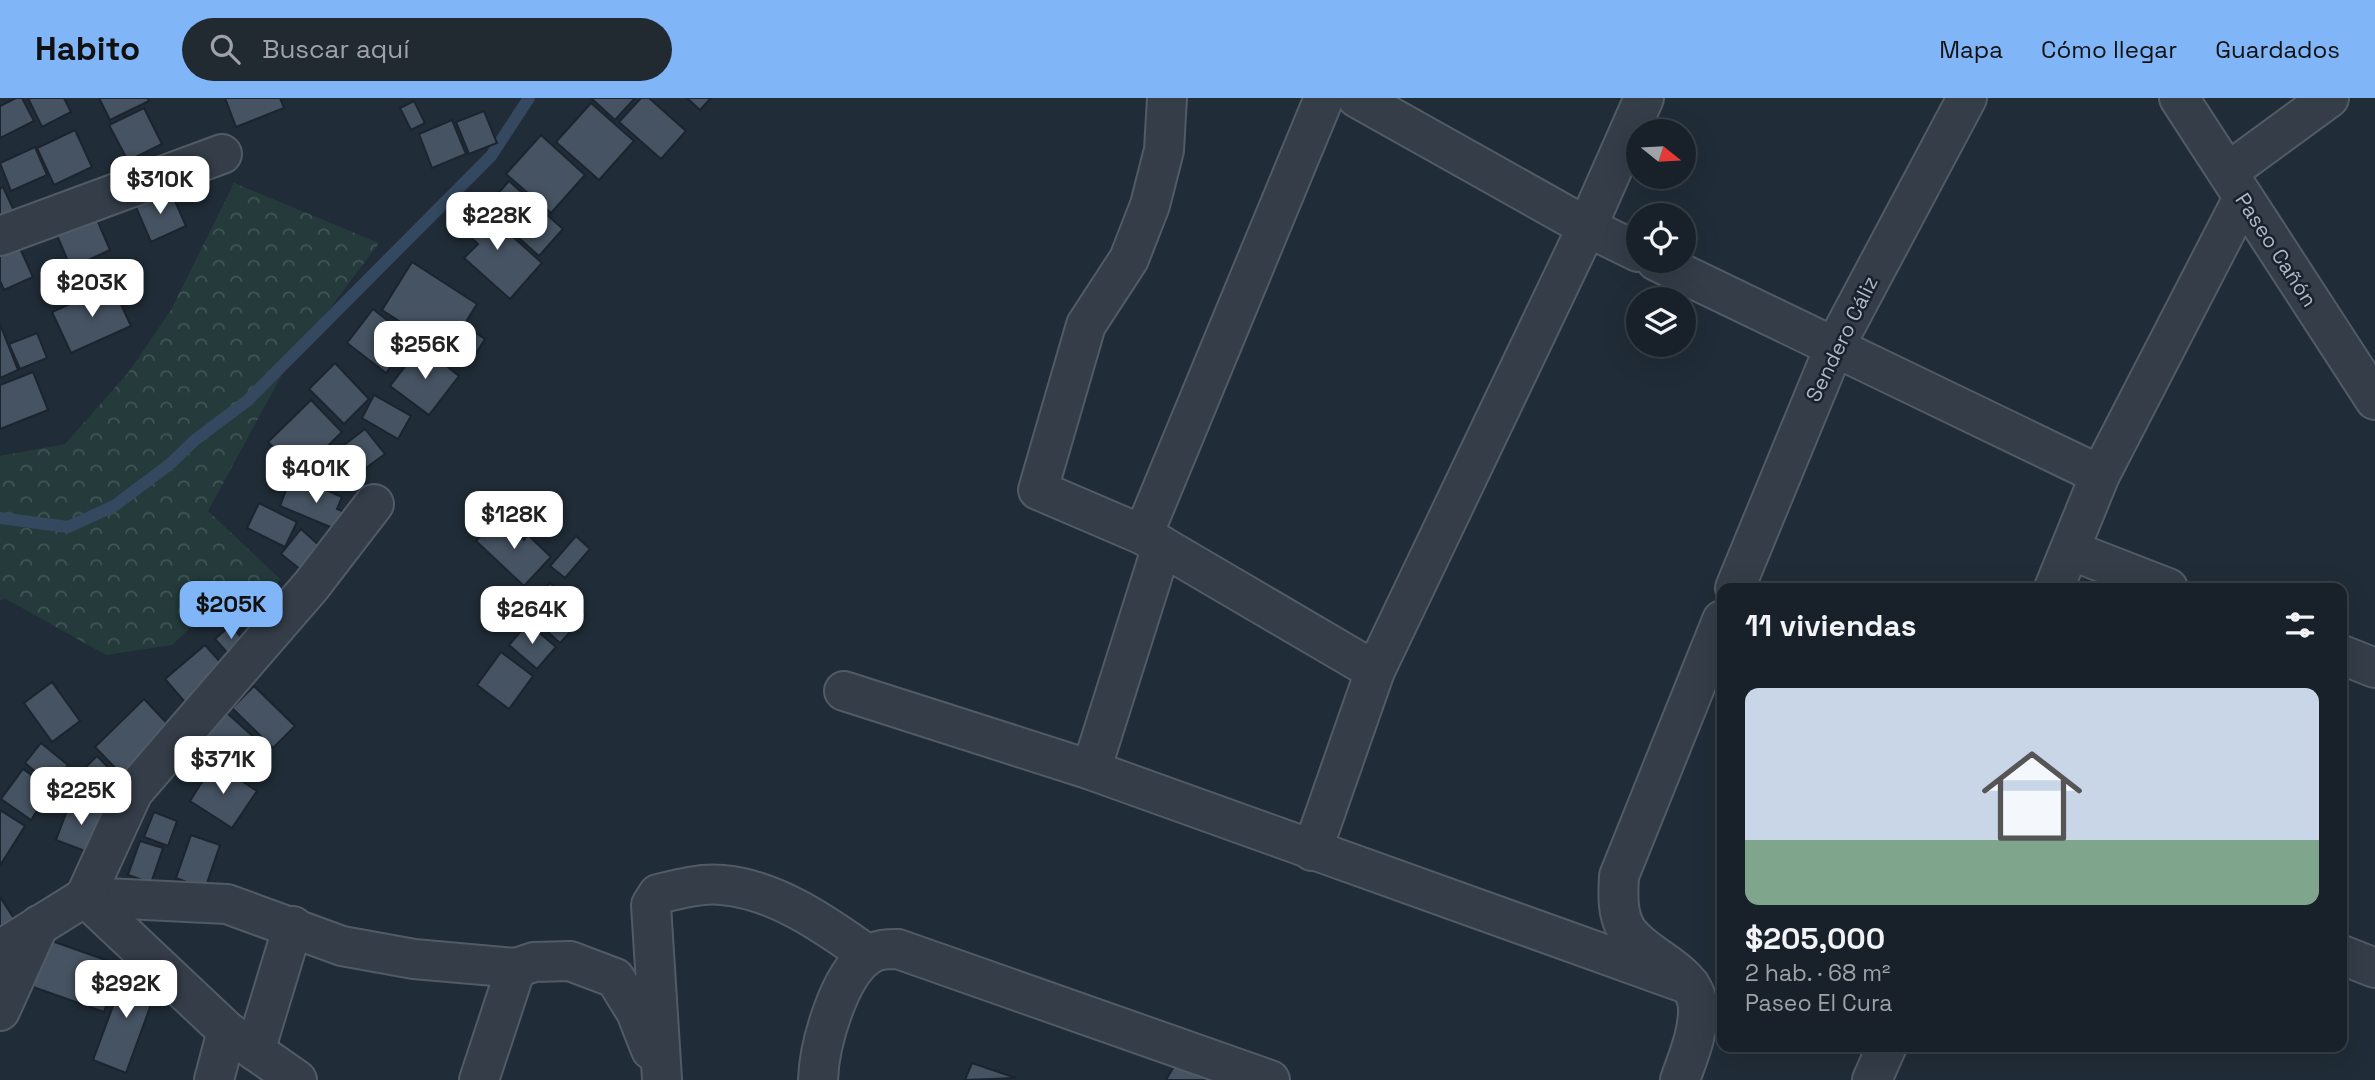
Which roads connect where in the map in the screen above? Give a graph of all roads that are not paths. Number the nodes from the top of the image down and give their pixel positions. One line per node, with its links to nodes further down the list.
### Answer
1 (1167, 98): 18 (street)
2 (1324, 98): 18 (street)
3 (1357, 98): 10 (street)
4 (1644, 98): 10 (street)
5 (1966, 98): 14 (street, Sendero Cáliz)
6 (2179, 98): 9 (street, Paseo Cañón)
7 (2329, 98): 9 (street)
8 (222, 155): 11 (street)
9 (2235, 185): 15 (street, Paseo Cañón); 16 (street)
10 (1587, 227): 12 (street); 26 (street)
11 (0, 236)
12 (1626, 246)
13 (1681, 273): 14 (street)
14 (1834, 348): 16 (street); 20 (street, Sendero Cáliz)
15 (2375, 400)
16 (2100, 475): 19 (street)
17 (374, 504): 30 (street)
18 (1153, 540): 26 (street); 28 (street)
19 (2070, 550): 21 (street); 22 (street)
20 (1737, 583)
21 (2056, 583)
22 (2155, 583)
23 (1717, 632): 38 (street)
24 (2347, 657): 25 (street)
25 (2375, 668)
26 (1375, 671): 29 (street)
27 (844, 691): 28 (street)
28 (1091, 770): 29 (street)
29 (1312, 851): 38 (street)
30 (85, 897): 31 (street); 32 (street); 40 (street)
31 (39, 925): 33 (street); 39 (street)
32 (293, 926): 36 (street); 40 (street)
33 (0, 950)
34 (868, 955): 45 (street); 46 (street); 47 (street)
35 (2347, 958): 37 (street)
36 (516, 968): 44 (street); 45 (street)
37 (2375, 968)
38 (1690, 985): 48 (street)
39 (0, 1011)
40 (241, 1041): 42 (street); 43 (street)
41 (1884, 1052): 49 (street)
42 (214, 1080)
43 (298, 1080)
44 (479, 1080)
45 (662, 1080)
46 (818, 1080)
47 (1270, 1080)
48 (1680, 1080)
49 (1872, 1080)

